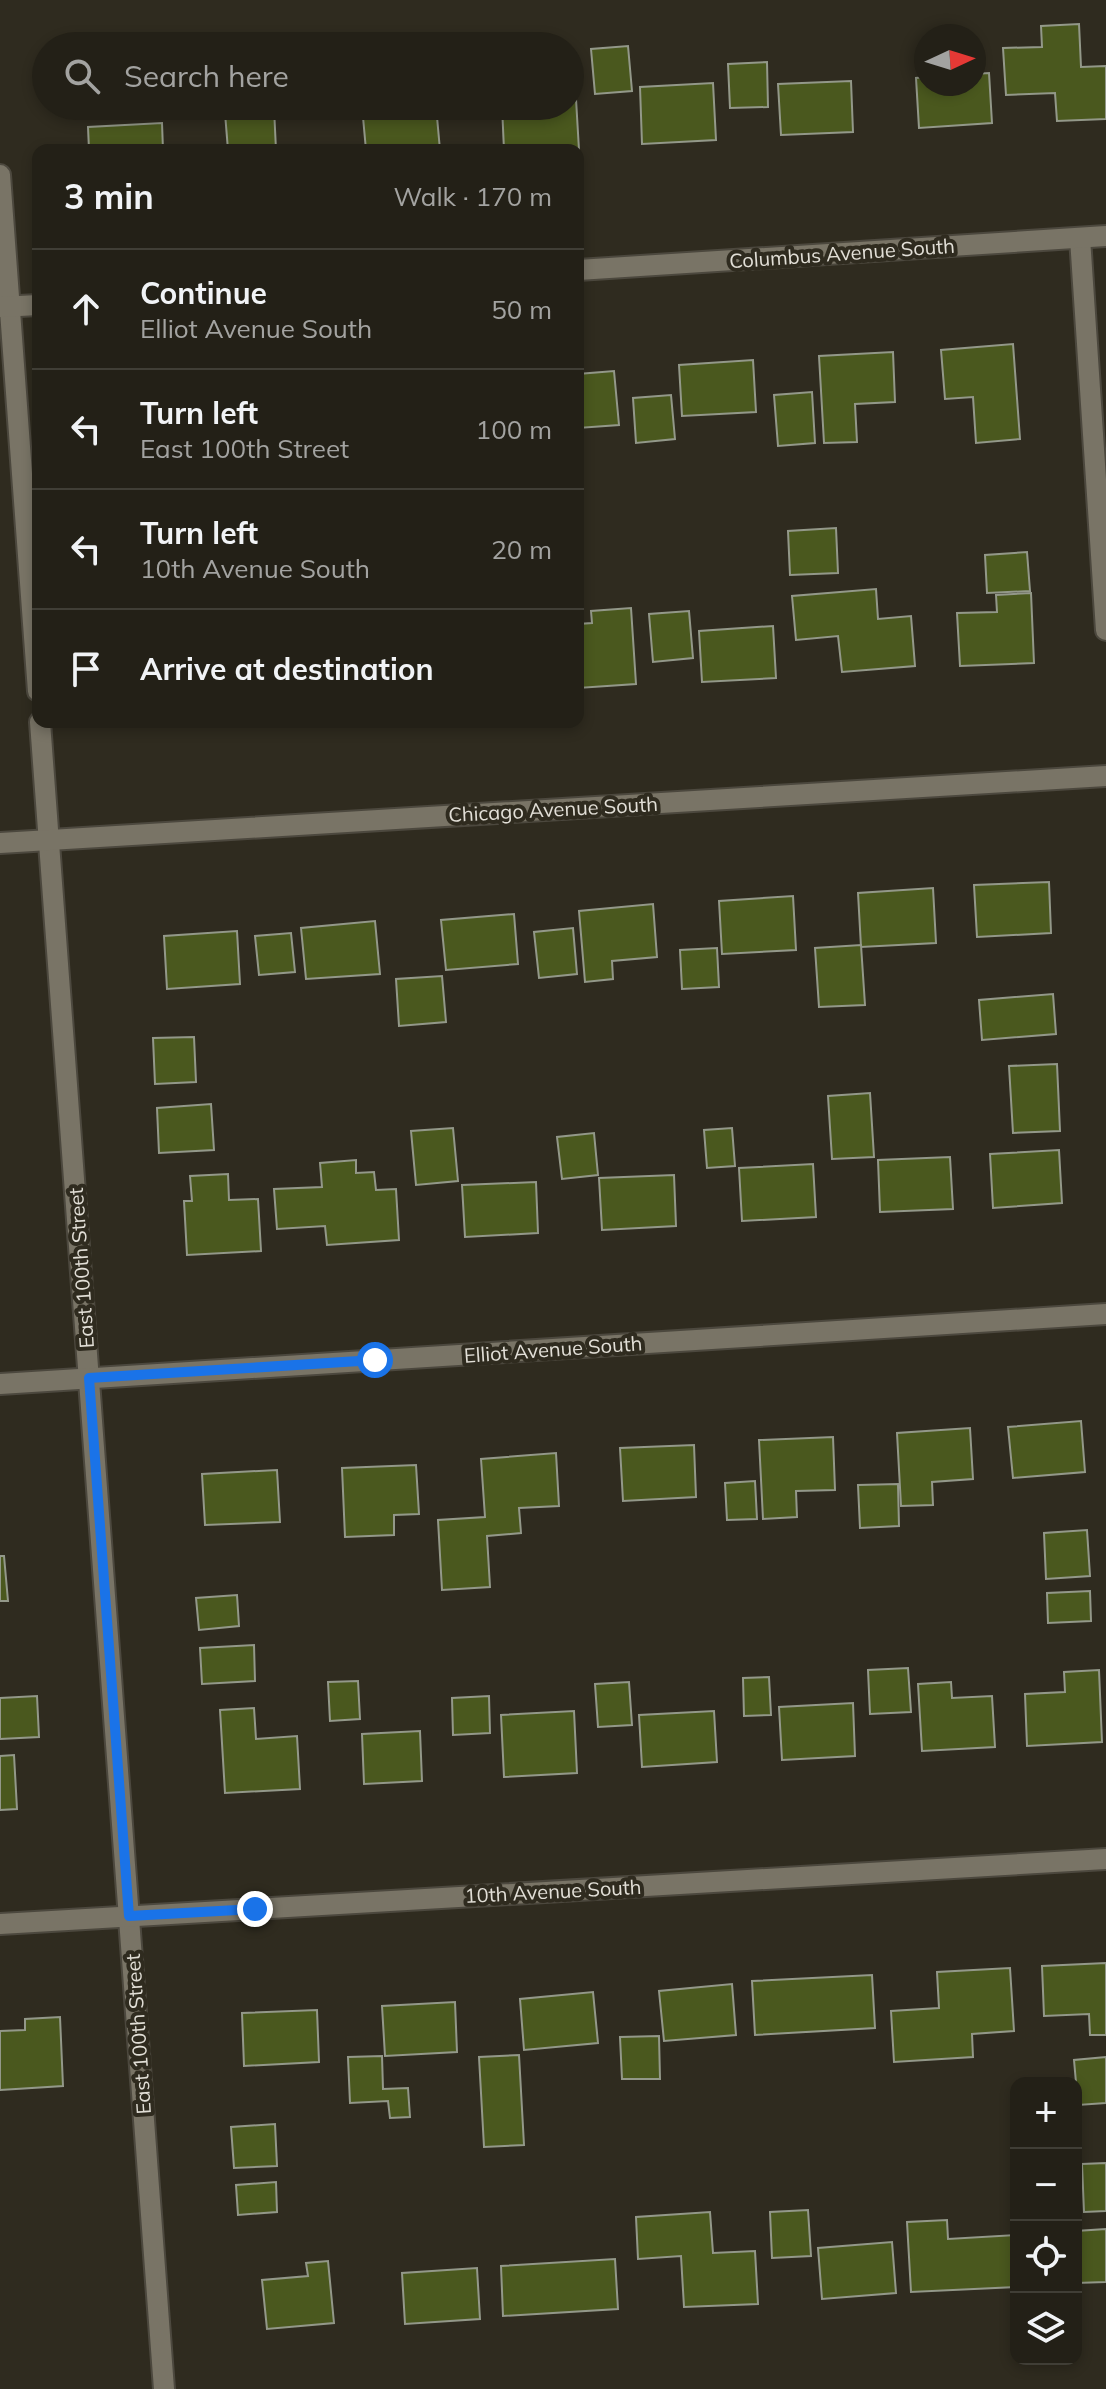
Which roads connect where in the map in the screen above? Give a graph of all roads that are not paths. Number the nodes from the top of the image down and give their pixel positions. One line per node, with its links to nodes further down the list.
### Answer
1 (0, 175): 6 (street)
2 (1106, 236): 3 (street, Columbus Avenue South)
3 (1080, 238): 4 (street, Columbus Avenue South); 8 (street)
4 (584, 270)
5 (32, 305): 6 (street)
6 (5, 307): 7 (street)
7 (32, 621)
8 (1106, 630)
9 (40, 728): 11 (street, East 100th Street)
10 (1106, 776): 11 (street, Chicago Avenue South)
11 (49, 840): 12 (street, Chicago Avenue South); 14 (street, East 100th Street)
12 (0, 843)
13 (1106, 1314): 14 (street, Elliot Avenue South)
14 (89, 1378): 15 (street, Elliot Avenue South); 17 (street, East 100th Street)
15 (0, 1384)
16 (1106, 1859): 17 (street, 10th Avenue South)
17 (129, 1916): 18 (street, 10th Avenue South); 19 (street, East 100th Street)
18 (0, 1924)
19 (164, 2389)

